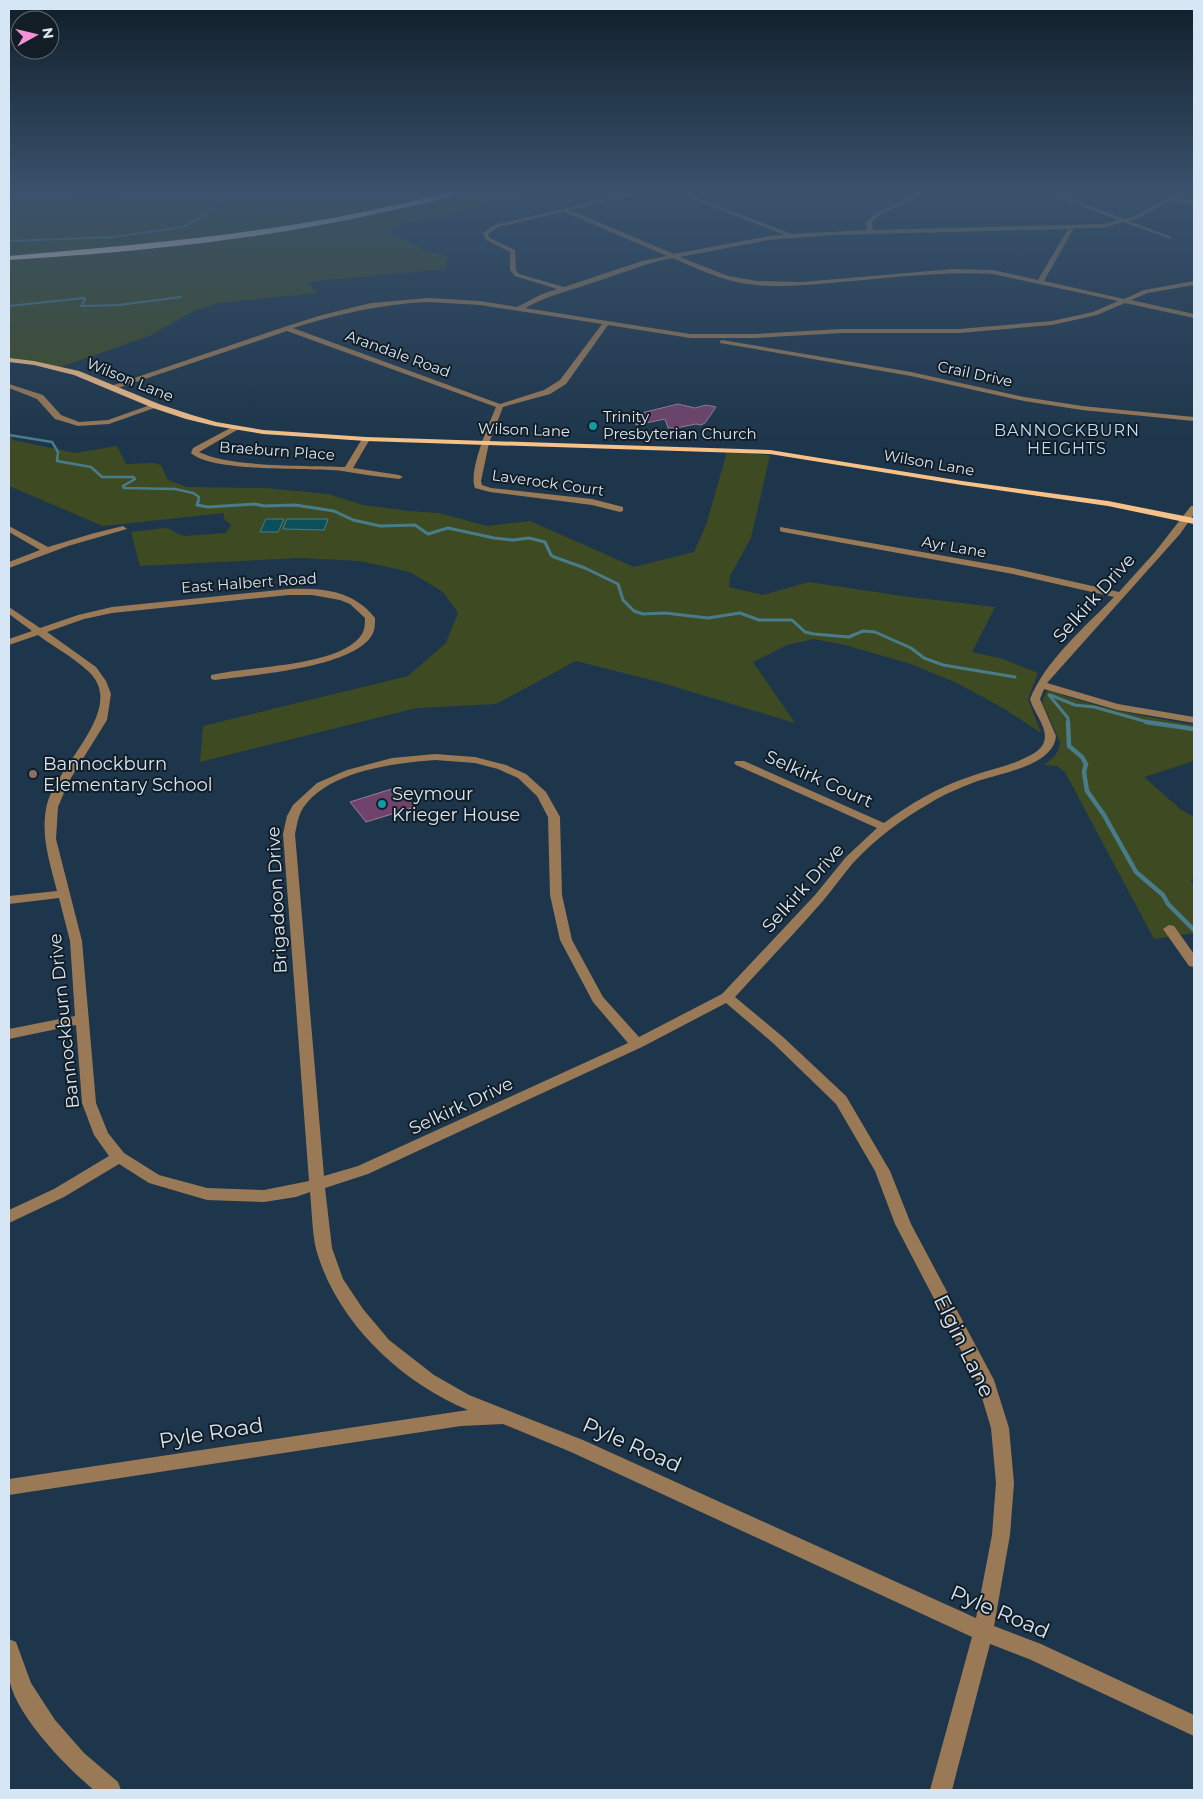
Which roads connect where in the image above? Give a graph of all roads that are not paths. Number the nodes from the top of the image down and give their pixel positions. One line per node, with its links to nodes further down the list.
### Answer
1 (517, 275): 9 (street)
2 (609, 275): 9 (street)
3 (718, 275): 4 (street)
4 (913, 275)
5 (1007, 275): 7 (street)
6 (1044, 275): 7 (street)
7 (1040, 282): 10 (street)
8 (1194, 283): 10 (street)
9 (564, 289): 11 (street)
10 (1124, 301): 12 (street); 16 (street)
11 (518, 309): 13 (street); 14 (street)
12 (1194, 316)
13 (606, 323): 15 (street); 22 (street)
14 (286, 328): 20 (street); 22 (street, Arandale Road)
15 (690, 336): 16 (street); 17 (street, Crail Drive)
16 (756, 336): 17 (street)
17 (752, 347): 23 (street, Crail Drive)
18 (9, 360): 20 (main road, Wilson Lane)
19 (9, 386): 21 (street)
20 (112, 386): 21 (main road, Wilson Lane)
21 (156, 406): 24 (main road, Wilson Lane)
22 (500, 406): 26 (street)
23 (1194, 419)
24 (234, 428): 25 (main road, Wilson Lane); 27 (street, Braeburn Place)
25 (366, 439): 26 (main road, Wilson Lane); 27 (street)
26 (485, 443): 30 (street, Laverock Court); 31 (main road, Wilson Lane)
27 (347, 470): 28 (street)
28 (398, 477)
29 (1194, 508): 31 (street, Selkirk Drive)
30 (620, 509)
31 (1191, 520): 37 (street, Selkirk Drive)
32 (9, 529): 35 (street)
33 (123, 529): 35 (street)
34 (783, 529): 37 (street, Ayr Lane)
35 (46, 550): 36 (street)
36 (9, 565)
37 (1120, 594): 42 (street, Selkirk Drive)
38 (9, 610): 39 (street, Bannockburn Drive)
39 (39, 631): 40 (street, East Halbert Road); 41 (street, East Halbert Road); 46 (street, Bannockburn Drive)
40 (9, 642)
41 (215, 677)
42 (1041, 684): 43 (street); 45 (street, Selkirk Drive)
43 (1194, 720)
44 (740, 763): 45 (street, Selkirk Court)
45 (884, 827): 50 (street, Selkirk Drive)
46 (64, 894): 47 (street); 51 (street, Bannockburn Drive)
47 (9, 900)
48 (1169, 929): 49 (street)
49 (1194, 963)
50 (727, 997): 53 (street, Selkirk Drive); 59 (street, Elgin Lane)
51 (82, 1019): 52 (street); 54 (street, Bannockburn Drive)
52 (9, 1034)
53 (637, 1044): 55 (street, Selkirk Drive); 55 (street, Brigadoon Drive)
54 (118, 1157): 55 (street, Bannockburn Drive); 56 (street)
55 (316, 1185): 57 (street, Brigadoon Drive)
56 (9, 1217)
57 (506, 1417): 58 (street, Pyle Road); 59 (street, Pyle Road)
58 (9, 1491)
59 (983, 1632): 61 (street, Pyle Road); 63 (street, Elgin Lane)
60 (9, 1649): 62 (street)
61 (1194, 1726)
62 (110, 1790)
63 (941, 1790)

